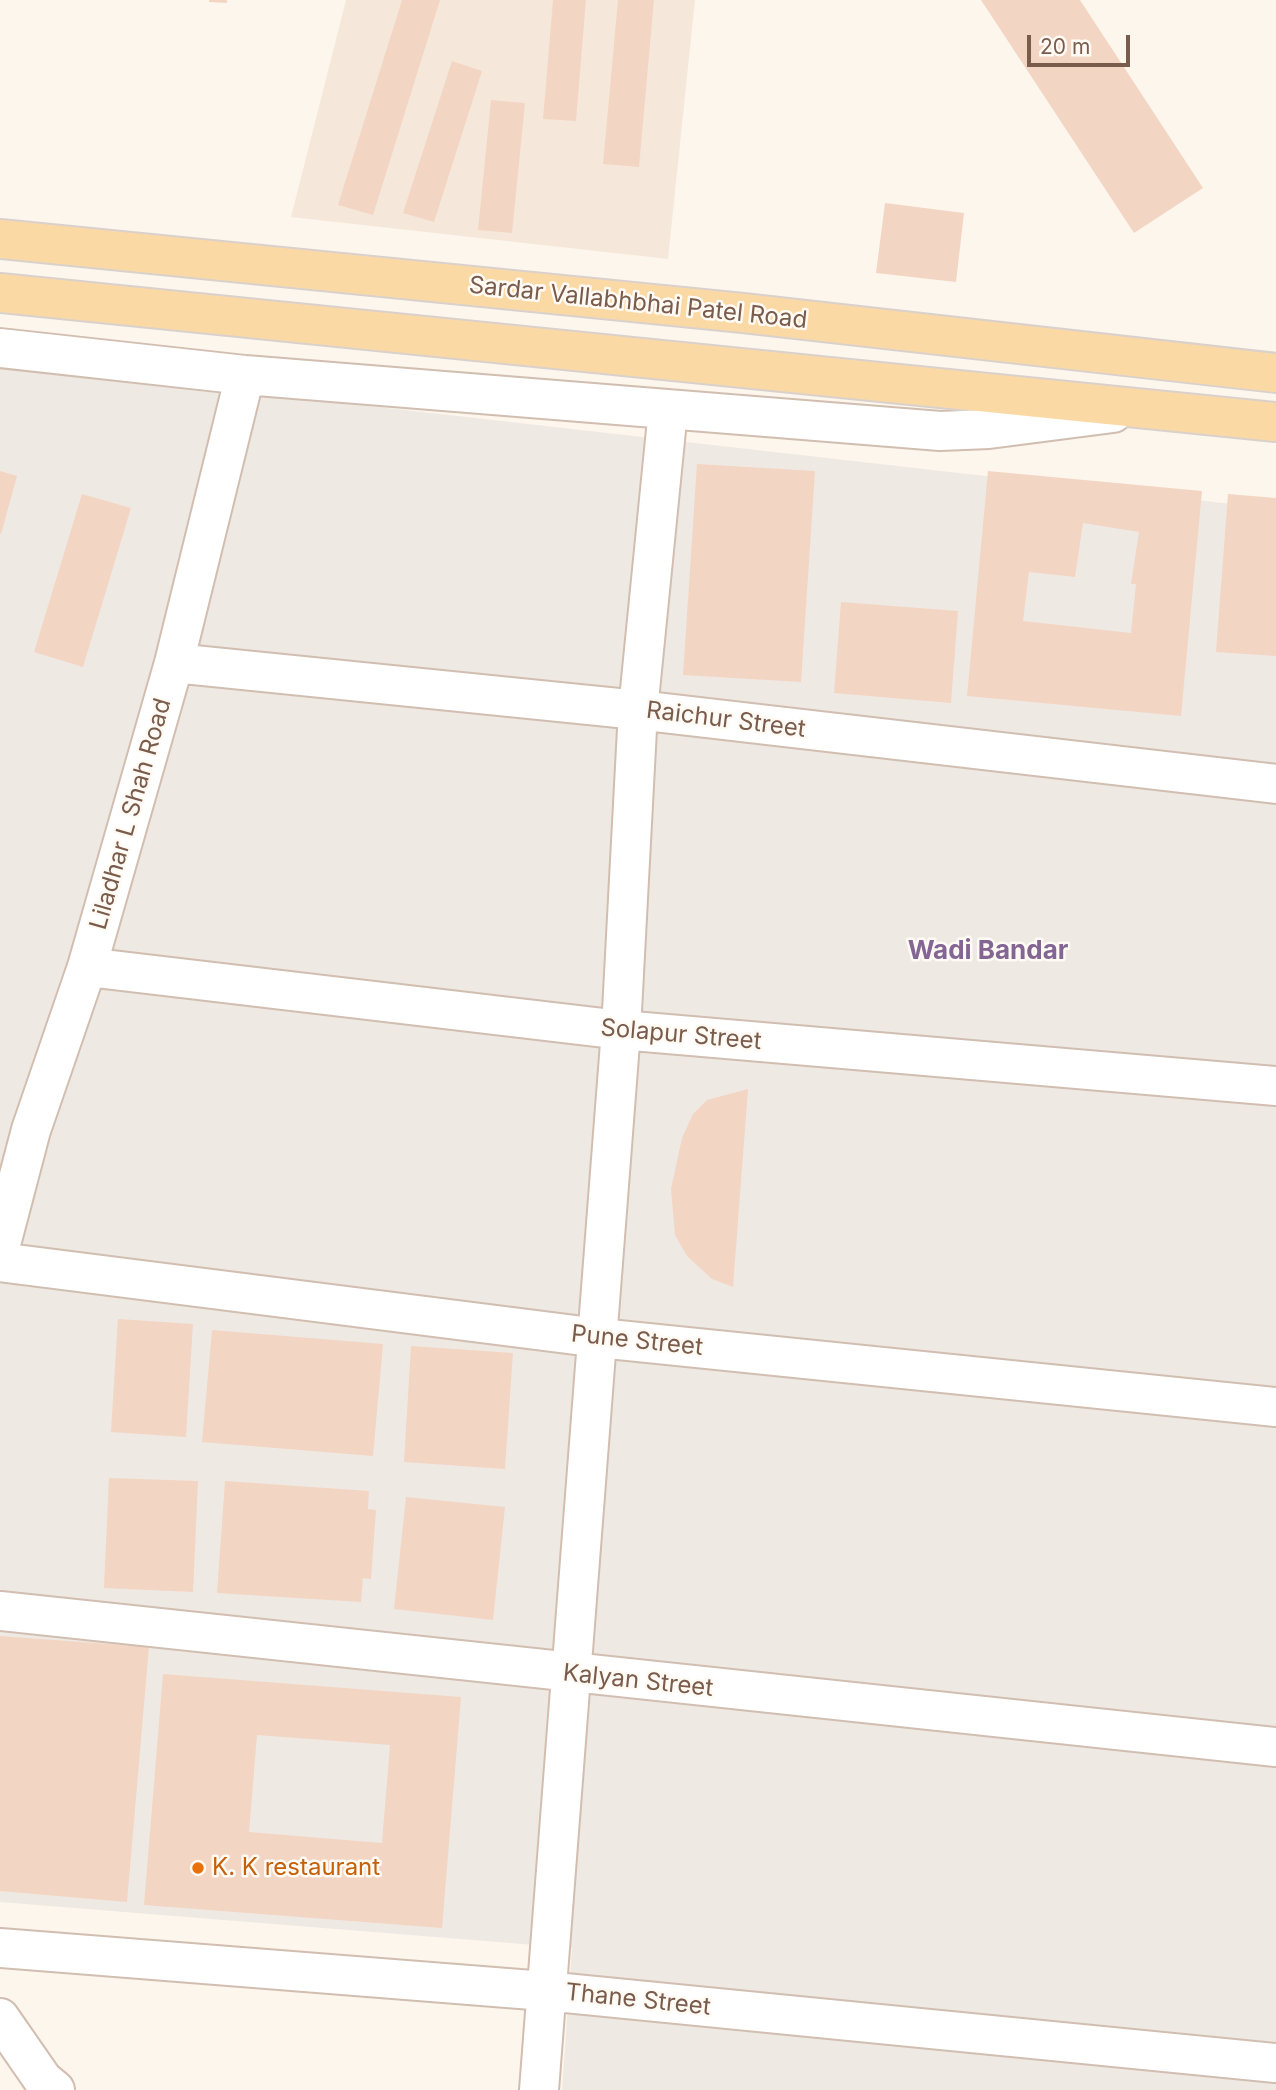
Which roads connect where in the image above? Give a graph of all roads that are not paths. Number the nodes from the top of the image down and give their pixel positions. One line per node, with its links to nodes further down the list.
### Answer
1 (0, 239): 4 (main road, Sardar Vallabhbhai Patel Road)
2 (0, 293): 7 (main road)
3 (0, 348): 6 (street)
4 (1212, 366): 5 (main road, Sardar Vallabhbhai Patel Road); 9 (main road)
5 (1276, 373)
6 (245, 375): 8 (street); 11 (street, Liladhar L Shah Road)
7 (1140, 409): 8 (street); 9 (main road)
8 (668, 410): 12 (street)
9 (1207, 415): 10 (main road)
10 (1276, 422)
11 (174, 663): 12 (street, Raichur Street); 14 (street, Liladhar L Shah Road)
12 (638, 710): 13 (street, Raichur Street); 15 (street)
13 (1276, 784)
14 (87, 967): 15 (street, Solapur Street); 17 (street, Liladhar L Shah Road)
15 (621, 1030): 16 (street, Solapur Street); 20 (street)
16 (1276, 1086)
17 (15, 1127): 18 (street, Liladhar L Shah Road)
18 (0, 1248)
19 (0, 1262): 20 (street, Pune Street)
20 (599, 1338): 21 (street, Pune Street); 23 (street)
21 (1276, 1407)
22 (0, 1611): 23 (street, Kalyan Street)
23 (571, 1674): 24 (street, Kalyan Street); 26 (street)
24 (1276, 1747)
25 (0, 1948): 26 (street, Thane Street)
26 (545, 1991): 28 (street, Thane Street); 30 (street)
27 (0, 2018): 29 (street)
28 (1276, 2063)
29 (55, 2090)
30 (539, 2090)

